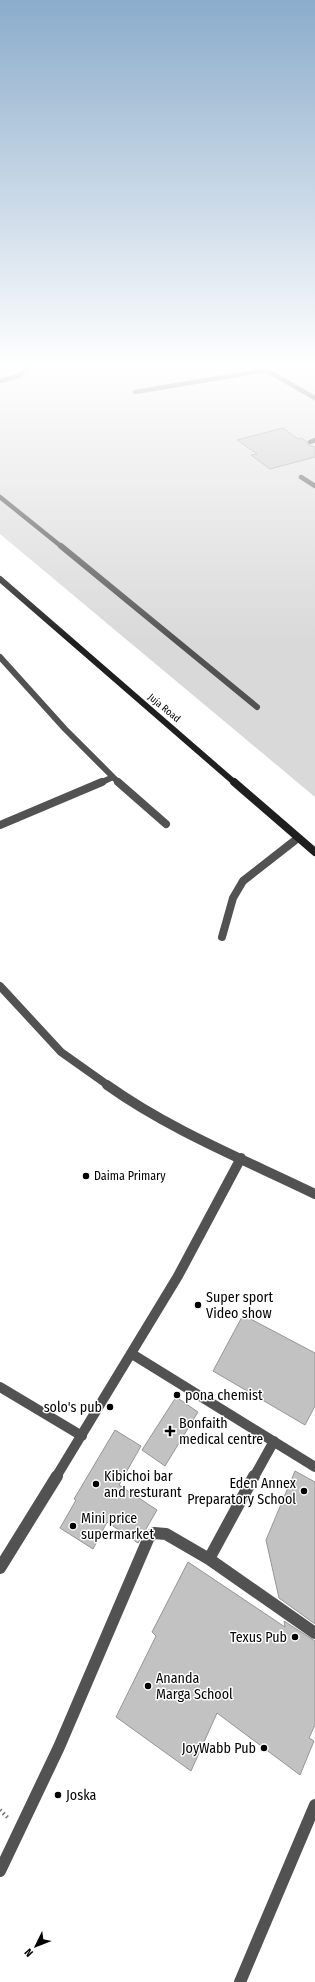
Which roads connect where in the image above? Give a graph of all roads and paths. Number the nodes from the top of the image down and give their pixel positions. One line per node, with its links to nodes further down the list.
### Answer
1 (301, 477): 2 (street)
2 (315, 486)
3 (0, 497): 6 (street)
4 (0, 579): 10 (main road, Juja Road)
5 (0, 657): 7 (street)
6 (257, 707)
7 (114, 777): 8 (street); 9 (street)
8 (166, 824)
9 (0, 825)
10 (298, 838): 11 (main road, Juja Road); 12 (street)
11 (315, 852)
12 (222, 937)
13 (0, 986): 14 (street)
14 (241, 1158): 15 (street); 16 (street)
15 (315, 1194)
16 (132, 1354): 18 (street); 19 (street)
17 (0, 1387): 18 (street)
18 (82, 1436): 22 (street)
19 (274, 1441): 20 (street); 21 (street)
20 (315, 1467)
21 (209, 1558): 23 (street); 25 (street)
22 (0, 1568)
23 (315, 1633)
24 (315, 1805): 26 (street)
25 (0, 1871)
26 (240, 1982)

